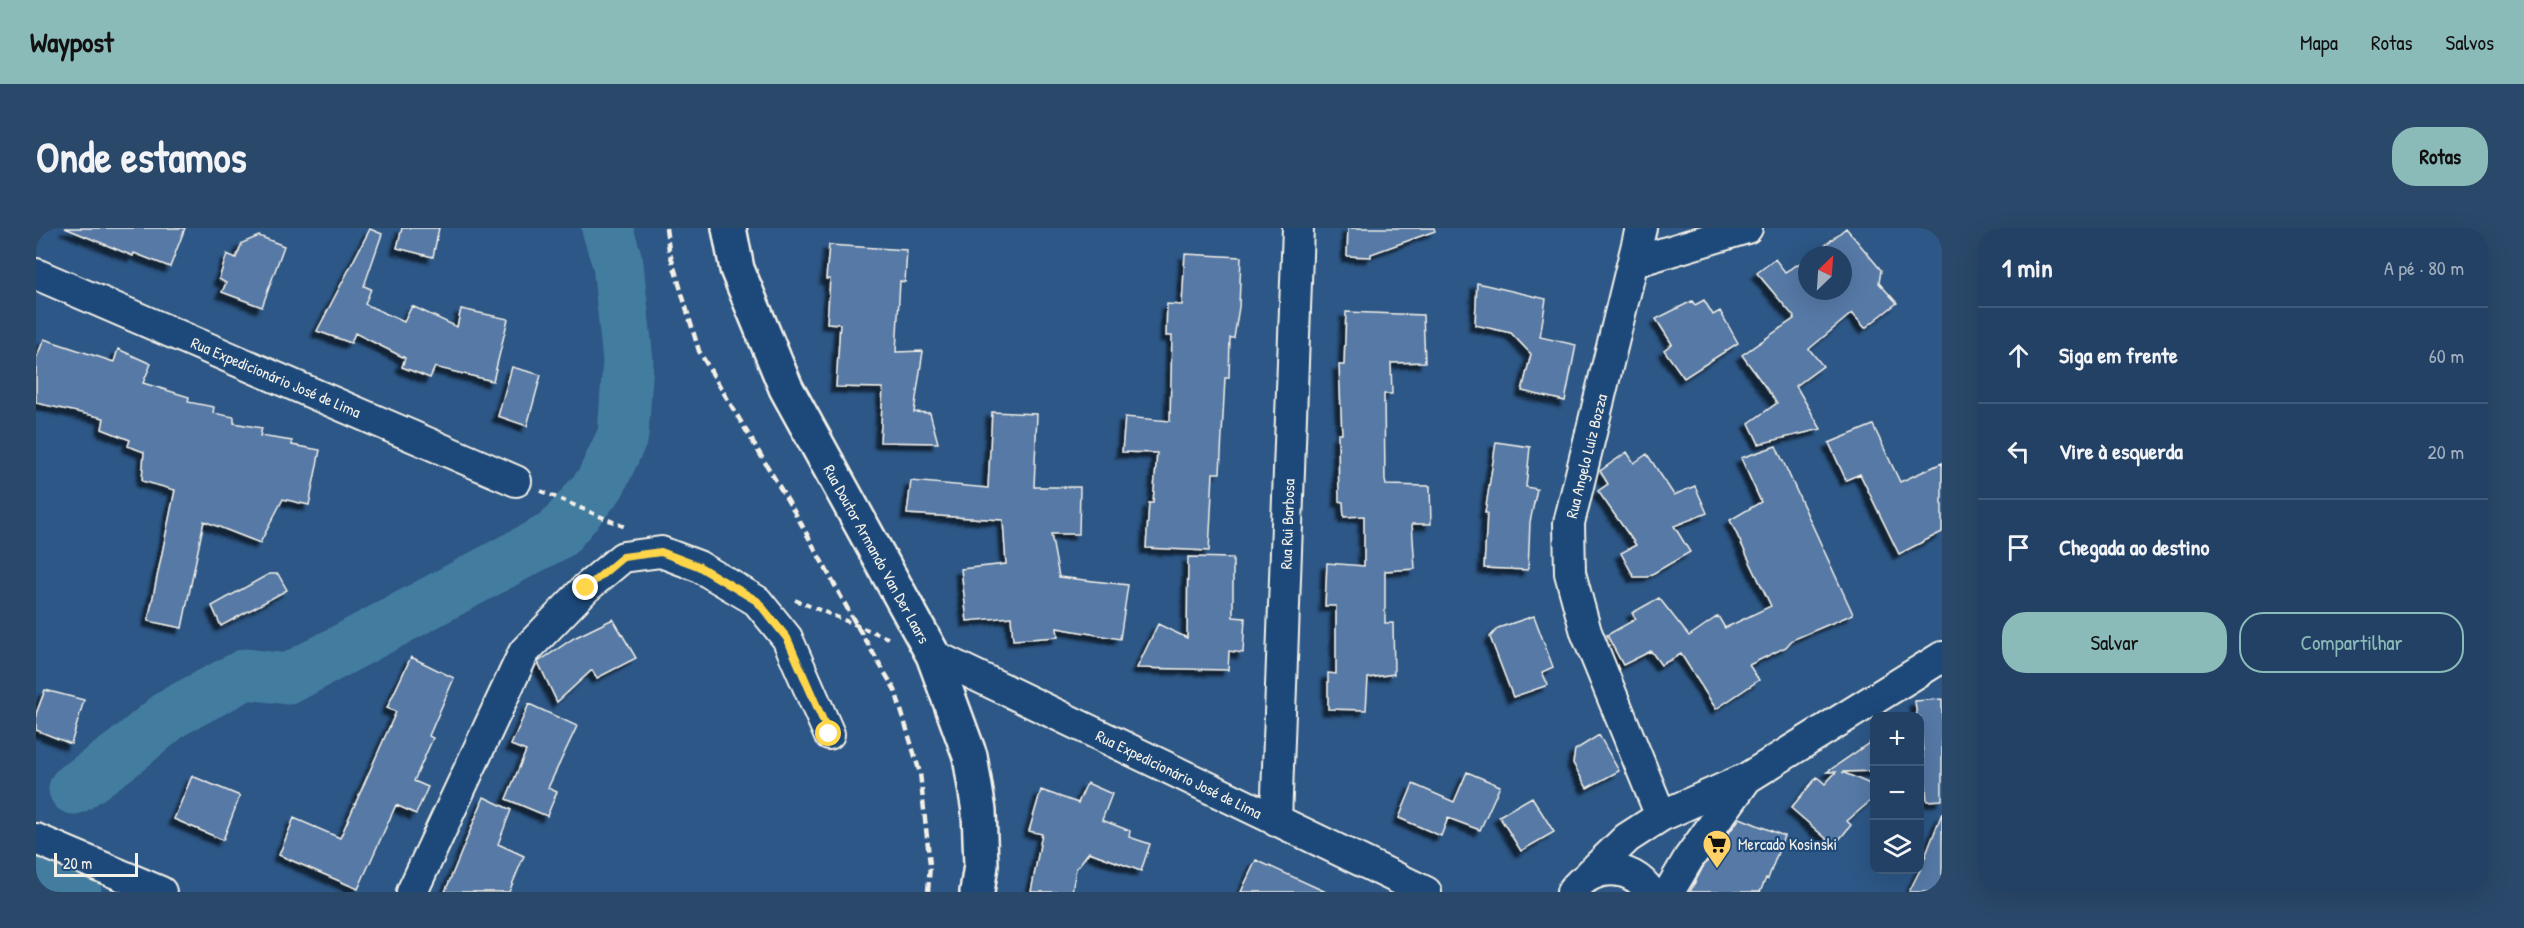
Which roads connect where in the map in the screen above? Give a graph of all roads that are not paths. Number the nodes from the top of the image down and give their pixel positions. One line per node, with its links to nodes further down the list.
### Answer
1 (729, 228): 8 (main road, Rua Doutor Armando Van Der Laars)
2 (1298, 228): 13 (street, Rua Rui Barbosa)
3 (1641, 228): 5 (street, Rua Angelo Luiz Bozza)
4 (1747, 228): 5 (street)
5 (1634, 262): 12 (street, Rua Angelo Luiz Bozza)
6 (36, 274): 7 (street, Rua Expedicionário José de Lima)
7 (516, 481)
8 (933, 655): 13 (street, Rua Expedicionário José de Lima); 18 (main road, Rua Doutor Armando Van Der Laars)
9 (1942, 657): 11 (street)
10 (829, 734): 17 (street)
11 (1748, 778): 12 (street); 21 (street)
12 (1661, 816): 15 (street)
13 (1276, 821): 19 (street, Rua Expedicionário José de Lima)
14 (36, 839): 16 (street)
15 (1573, 885): 20 (street)
16 (161, 892)
17 (412, 892)
18 (977, 892)
19 (1426, 892)
20 (1650, 892)
21 (1669, 892)

